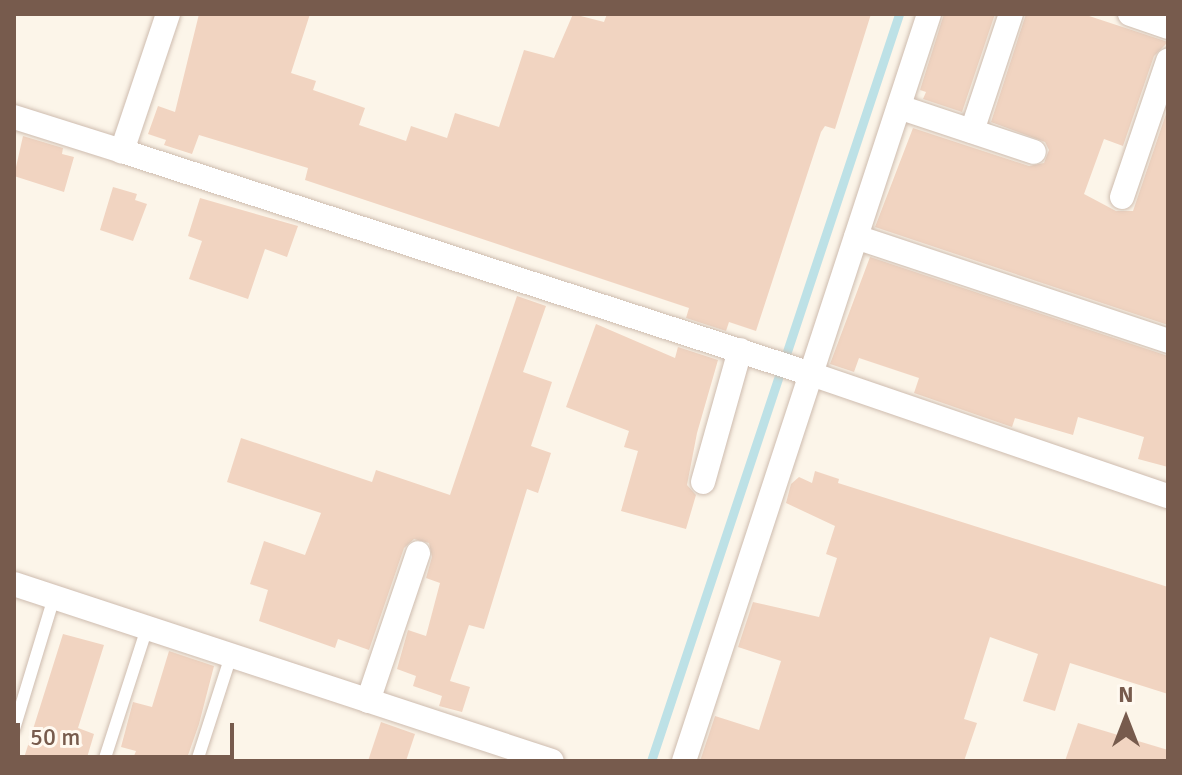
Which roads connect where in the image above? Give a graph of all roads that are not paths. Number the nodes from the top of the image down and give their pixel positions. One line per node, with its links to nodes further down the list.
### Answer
1 (168, 14): 10 (street)
2 (929, 14): 7 (street)
3 (1011, 14): 9 (street)
4 (1130, 14): 5 (street)
5 (1168, 27)
6 (1168, 61): 12 (street)
7 (899, 107): 9 (street); 13 (street)
8 (14, 117): 10 (street)
9 (972, 131): 11 (street)
10 (122, 151): 15 (street)
11 (1034, 152)
12 (1122, 197)
13 (856, 237): 14 (street); 16 (street)
14 (1168, 341)
15 (740, 350): 16 (street); 17 (street)
16 (802, 371): 18 (street); 29 (street)
17 (703, 482)
18 (1168, 496)
19 (418, 553): 24 (street)
20 (14, 584): 21 (street)
21 (54, 597): 22 (street); 25 (lane)
22 (147, 628): 23 (street); 26 (lane)
23 (231, 656): 24 (street); 27 (lane)
24 (368, 701): 28 (street)
25 (14, 729)
26 (104, 761)
27 (197, 761)
28 (552, 761)
29 (684, 761)

